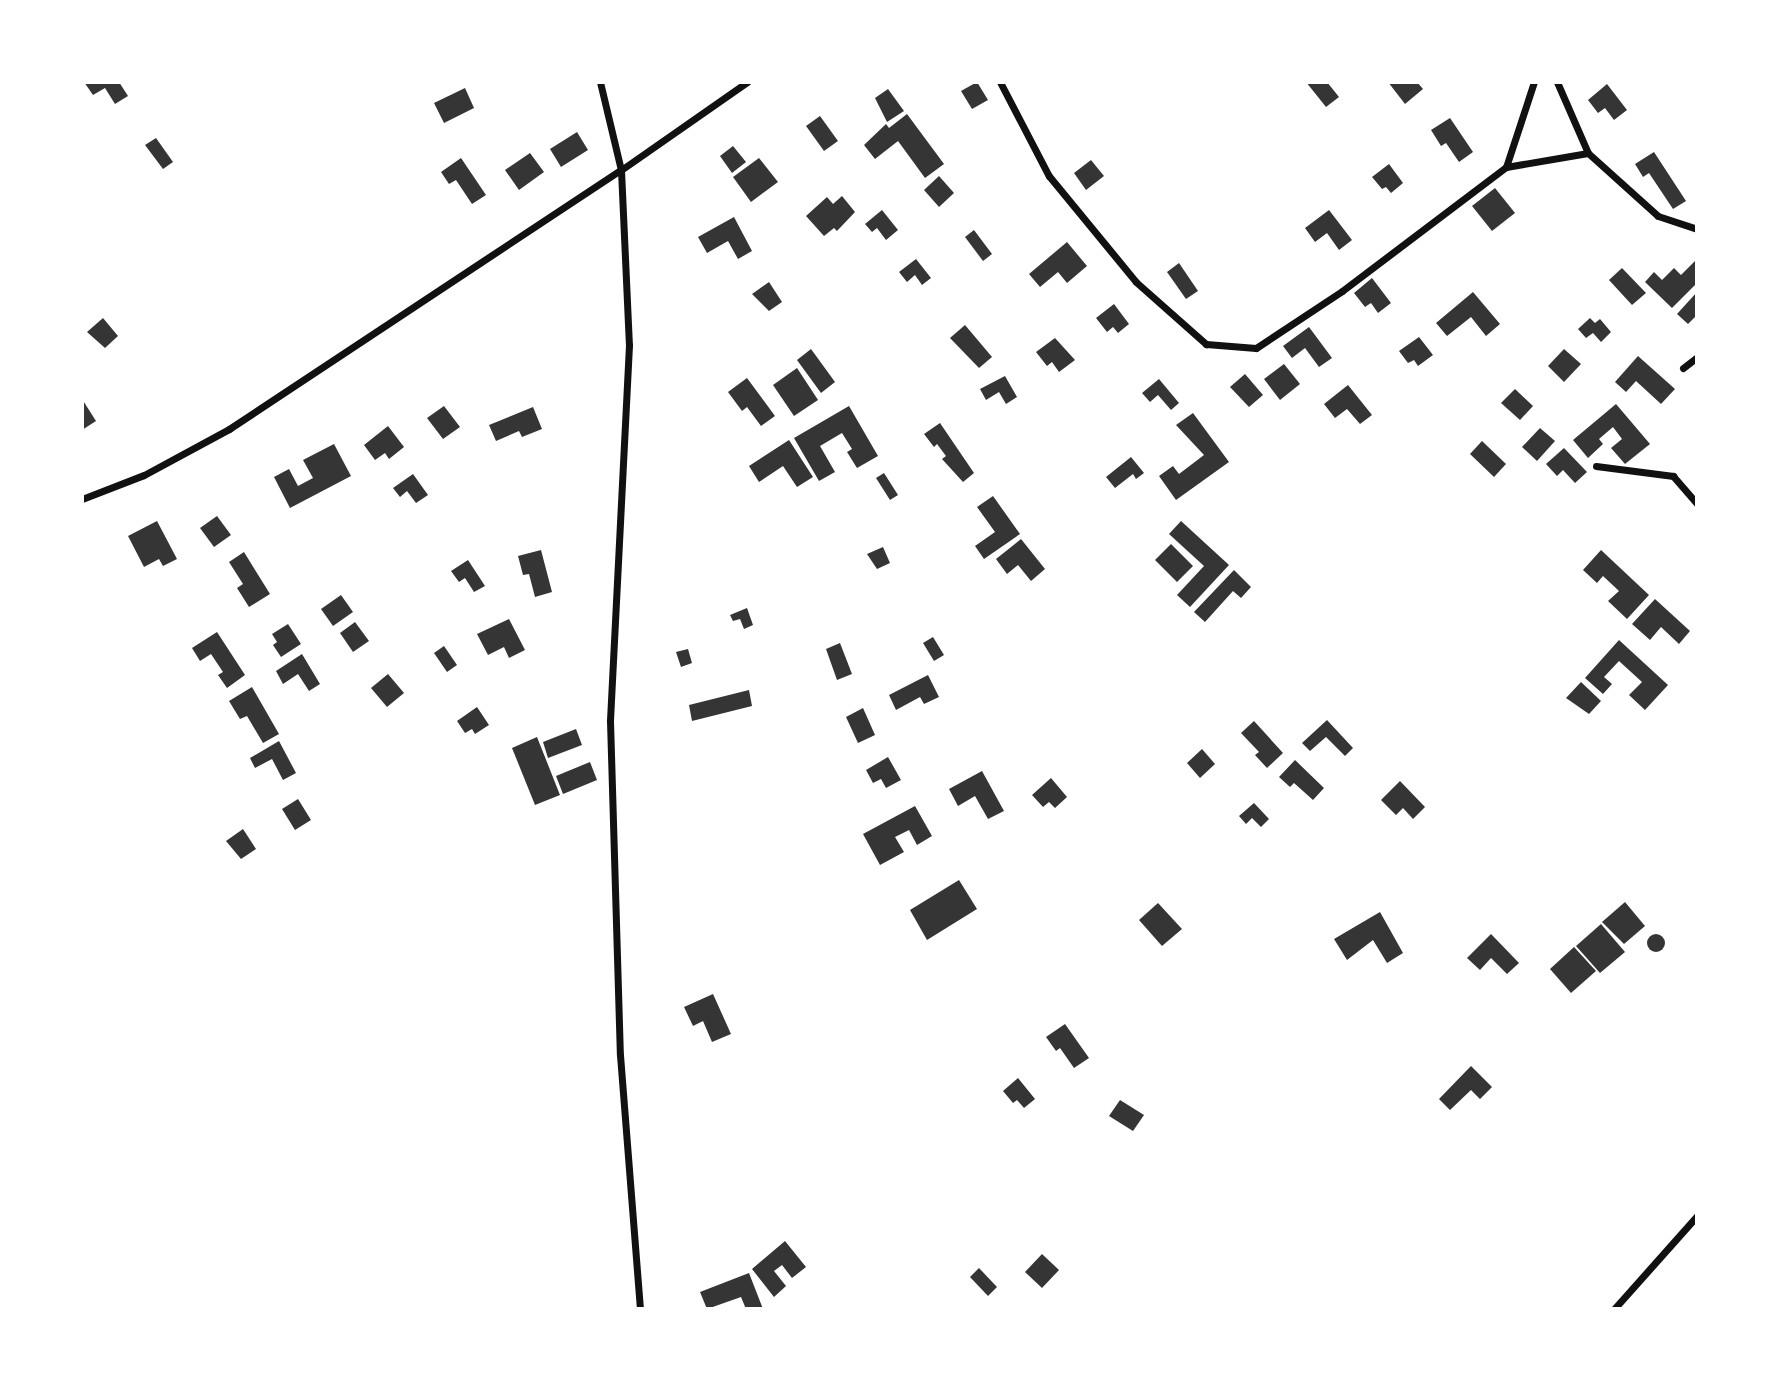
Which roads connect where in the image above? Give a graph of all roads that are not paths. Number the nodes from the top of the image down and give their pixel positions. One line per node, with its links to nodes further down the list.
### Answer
1 (600, 82): 8 (street)
2 (747, 82): 8 (street)
3 (1000, 82): 7 (street)
4 (1534, 82): 7 (street)
5 (1557, 82): 6 (street)
6 (1588, 153): 7 (street); 9 (street)
7 (1506, 167)
8 (621, 170): 13 (street); 16 (street)
9 (1697, 229)
10 (1697, 357): 11 (street)
11 (1683, 368)
12 (1596, 466): 14 (street)
13 (82, 499)
14 (1697, 504)
15 (1697, 1216): 17 (street)
16 (640, 1309)
17 (1614, 1309)

